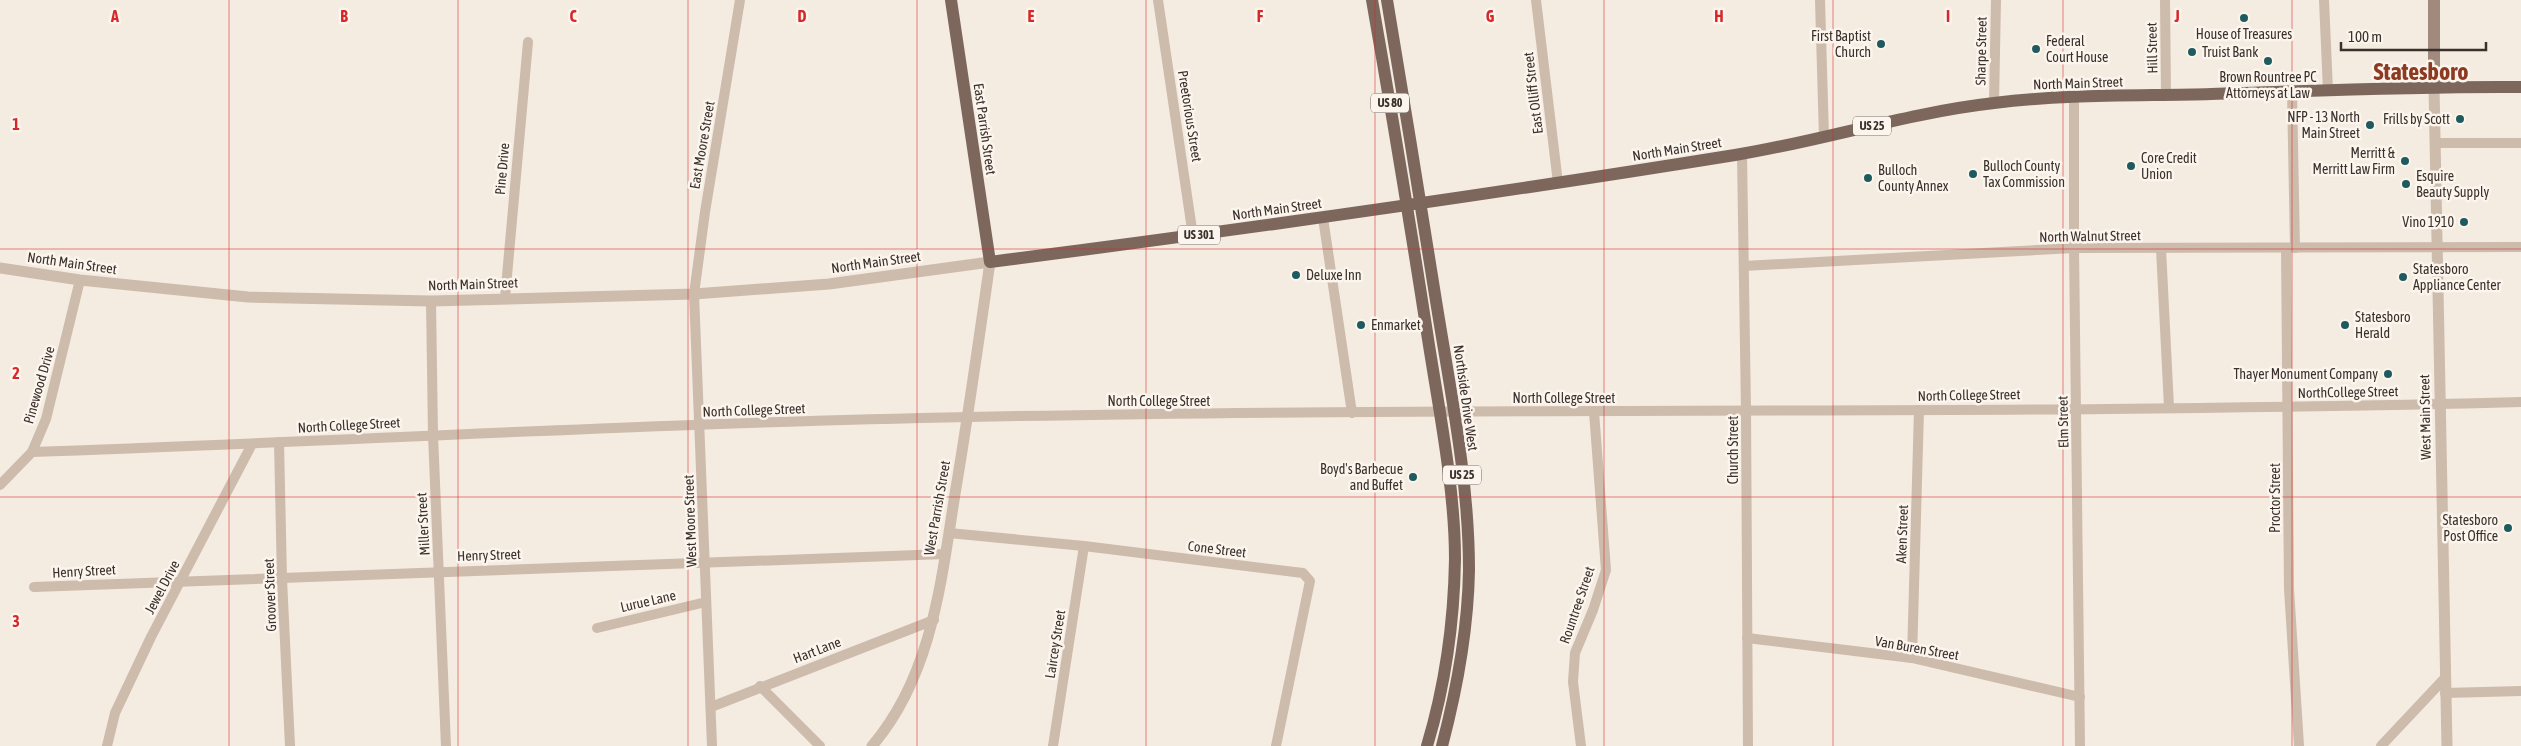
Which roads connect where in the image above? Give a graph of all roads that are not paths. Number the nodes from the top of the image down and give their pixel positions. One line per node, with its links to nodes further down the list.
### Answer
1 (740, 0): 38 (street, East Moore Street)
2 (951, 0): 34 (main road, East Parrish Street)
3 (1158, 0): 28 (street, Preetorious Street)
4 (1372, 0): 26 (main road, US 80)
5 (1387, 0): 25 (main road, US 80)
6 (1536, 0): 24 (street, East Olliff Street)
7 (1820, 0): 20 (street)
8 (1996, 0): 19 (street, Sharpe Street)
9 (2164, 0): 17 (street, Hill Street)
10 (2324, 0): 15 (street)
11 (2434, 0): 13 (main road)
12 (528, 42): 39 (street, Pine Drive)
13 (2434, 87): 14 (main road, US 25); 15 (main road, North Main Street / US 25); 21 (street, West Main Street)
14 (2521, 88)
15 (2328, 91): 16 (main road, North Main Street / US 25)
16 (2292, 92): 17 (main road, North Main Street / US 25); 32 (street, Proctor Street)
17 (2166, 95): 18 (main road, North Main Street / US 25)
18 (2074, 98): 19 (main road, North Main Street / US 25); 31 (street, Elm Street)
19 (1994, 103): 20 (main road, North Main Street / US 25)
20 (1824, 137): 23 (main road, North Main Street / US 25)
21 (2435, 143): 22 (street); 29 (street, West Main Street)
22 (2521, 143)
23 (1742, 154): 24 (main road, North Main Street / US 25); 35 (street, Church Street)
24 (1558, 183): 25 (main road, North Main Street / US 25)
25 (1421, 204): 26 (main road, North Main Street / US 301); 49 (main road, Northside Drive West / US 25)
26 (1408, 206): 27 (main road, North Main Street / US 301); 48 (main road, Northside Drive West / US 25)
27 (1323, 218): 28 (main road, North Main Street / US 301); 51 (street)
28 (1193, 236): 34 (main road, North Main Street / US 301)
29 (2438, 246): 30 (street, North Walnut Street); 32 (street, North Walnut Street); 42 (street, West Main Street)
30 (2521, 247)
31 (2074, 248): 33 (street, North Walnut Street); 35 (street, North Walnut Street); 45 (street, Elm Street)
32 (2290, 248): 33 (street, North Walnut Street); 44 (street, Proctor Street)
33 (2161, 249): 43 (street)
34 (990, 262): 38 (street, North Main Street); 52 (street, West Parrish Street)
35 (1744, 266): 47 (street, Church Street)
36 (0, 268): 37 (street, North Main Street)
37 (80, 280): 40 (street, North Main Street); 57 (street, Pinewood Drive)
38 (694, 294): 39 (street, North Main Street); 53 (street, West Moore Street)
39 (505, 298): 40 (street, North Main Street)
40 (431, 301): 54 (street, Miller Street)
41 (2521, 402): 42 (street, NorthCollege Street)
42 (2440, 405): 44 (street, NorthCollege Street); 72 (street, West Main Street)
43 (2169, 407): 44 (street, North College Street); 45 (street, North College Street)
44 (2288, 407): 91 (street, Proctor Street)
45 (2076, 408): 46 (street, North College Street); 76 (street, Elm Street)
46 (1919, 410): 47 (street, North College Street); 71 (street, Aken Street)
47 (1746, 411): 50 (street, North College Street); 70 (street, Church Street)
48 (1439, 412): 49 (street, North College Street); 51 (street, North College Street); 86 (main road, Northside Drive West / US 25)
49 (1454, 412): 50 (street, North College Street); 87 (main road, Northside Drive West / US 25)
50 (1594, 412): 88 (street, Rountree Street)
51 (1352, 414): 52 (street, North College Street)
52 (968, 417): 53 (street, North College Street); 59 (street, West Parrish Street)
53 (700, 426): 54 (street, North College Street); 62 (street, West Moore Street)
54 (433, 435): 55 (street, North College Street); 63 (street, Miller Street)
55 (279, 442): 56 (street, North College Street); 64 (street, Groover Street)
56 (252, 444): 57 (street, North College Street); 65 (street, Jewel Drive)
57 (32, 452): 58 (street, Pinewood Drive)
58 (0, 485)
59 (949, 533): 60 (street, Cone Street); 61 (street, West Parrish Street)
60 (1084, 546): 84 (street, Laircey Street); 85 (street, Cone Street)
61 (945, 554): 62 (street, Henry Street); 68 (street, West Parrish Street)
62 (705, 563): 63 (street, Henry Street); 67 (street, West Moore Street)
63 (439, 571): 64 (street, Henry Street); 80 (street, Miller Street)
64 (282, 579): 65 (street, Henry Street); 79 (street, Groover Street)
65 (180, 582): 66 (street, Henry Street); 78 (street, Jewel Drive)
66 (34, 587)
67 (706, 602): 69 (street, Lurue Lane); 77 (street, West Moore Street)
68 (934, 620): 73 (street, Hart Lane); 83 (street, West Parrish Street)
69 (597, 628)
70 (1747, 638): 71 (street, Van Buren Street); 89 (street, Church Street)
71 (1912, 658): 76 (street, Van Buren Street)
72 (2445, 678): 75 (street, West Main Street); 92 (street)
73 (760, 686): 77 (street, Hart Lane); 82 (street)
74 (2521, 691): 75 (street)
75 (2445, 693): 93 (street, West Main Street)
76 (2080, 697): 90 (street, Elm Street)
77 (711, 707): 81 (street, West Moore Street)
78 (107, 746)
79 (290, 746)
80 (446, 746)
81 (712, 746)
82 (820, 746)
83 (872, 746)
84 (1053, 746)
85 (1276, 746)
86 (1427, 746)
87 (1442, 746)
88 (1581, 746)
89 (1748, 746)
90 (2080, 746)
91 (2299, 746)
92 (2381, 746)
93 (2447, 746)

